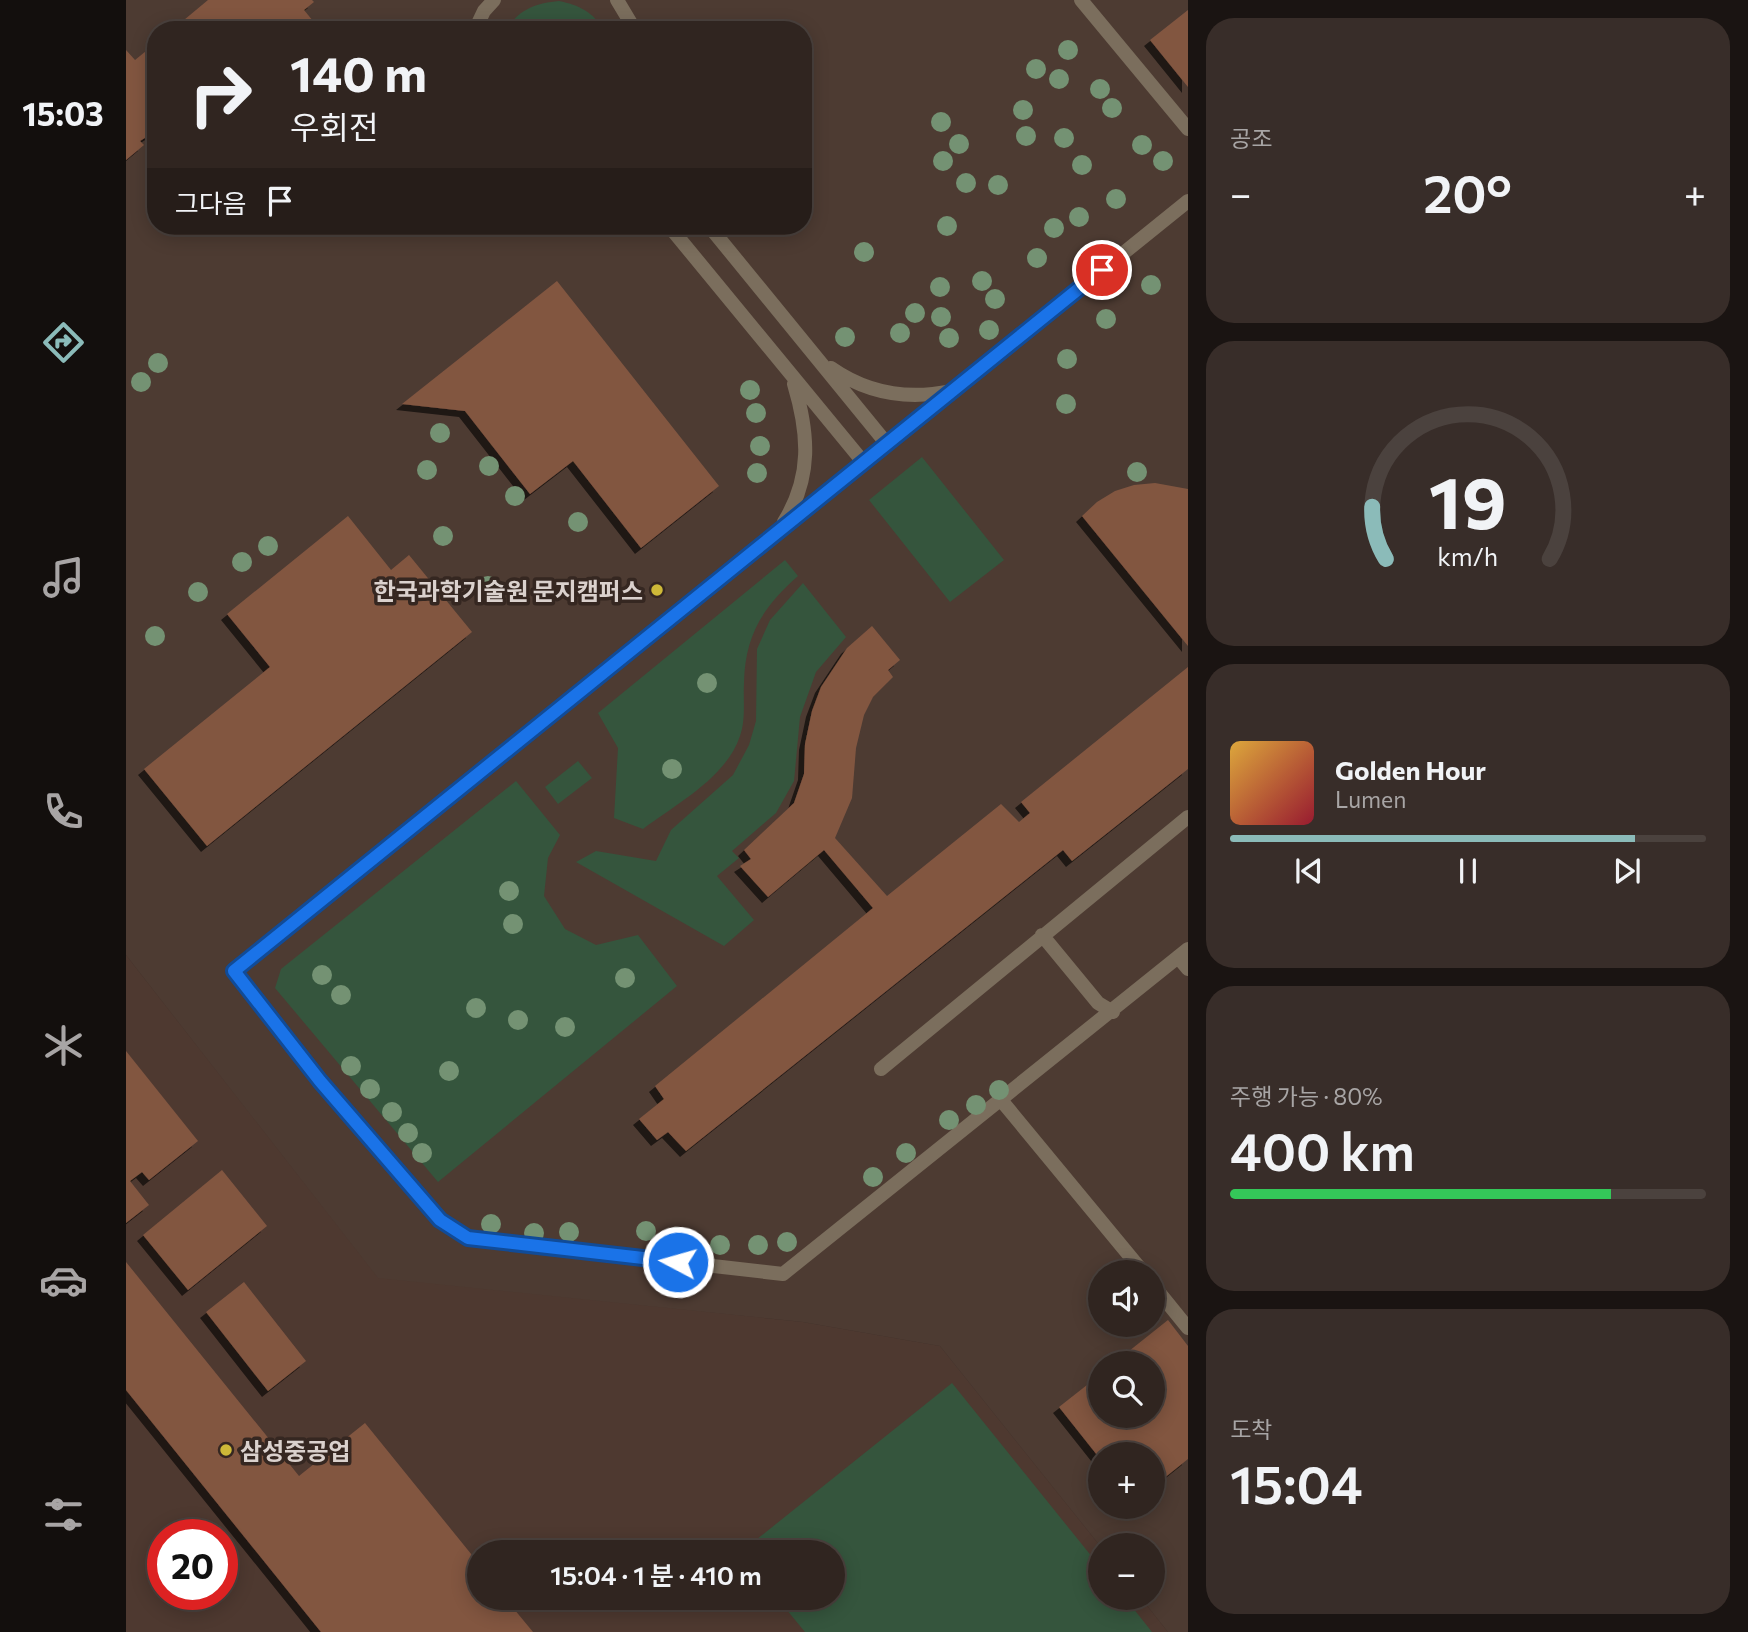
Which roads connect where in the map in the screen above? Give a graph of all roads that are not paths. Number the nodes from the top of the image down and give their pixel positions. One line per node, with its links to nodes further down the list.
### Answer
1 (617, 0): 5 (lane)
2 (1081, 0): 6 (lane)
3 (486, 4): 4 (lane)
4 (479, 21)
5 (630, 21)
6 (1188, 129)
7 (1188, 201): 12 (lane)
8 (676, 235): 11 (lane)
9 (716, 235): 10 (lane)
10 (816, 357): 12 (lane); 13 (lane)
11 (792, 376): 14 (lane); 15 (lane)
12 (954, 390): 13 (lane)
13 (887, 444): 14 (lane)
14 (864, 463): 15 (lane)
15 (778, 532): 22 (lane)
16 (1188, 817): 17 (lane)
17 (1042, 935): 20 (lane); 21 (lane)
18 (1183, 953): 19 (lane); 20 (lane)
19 (1188, 969)
20 (1113, 1012): 22 (lane)
21 (881, 1069)
22 (1001, 1100): 23 (lane)
23 (1133, 1260)
24 (1165, 1300): 25 (lane)
25 (1188, 1328)

